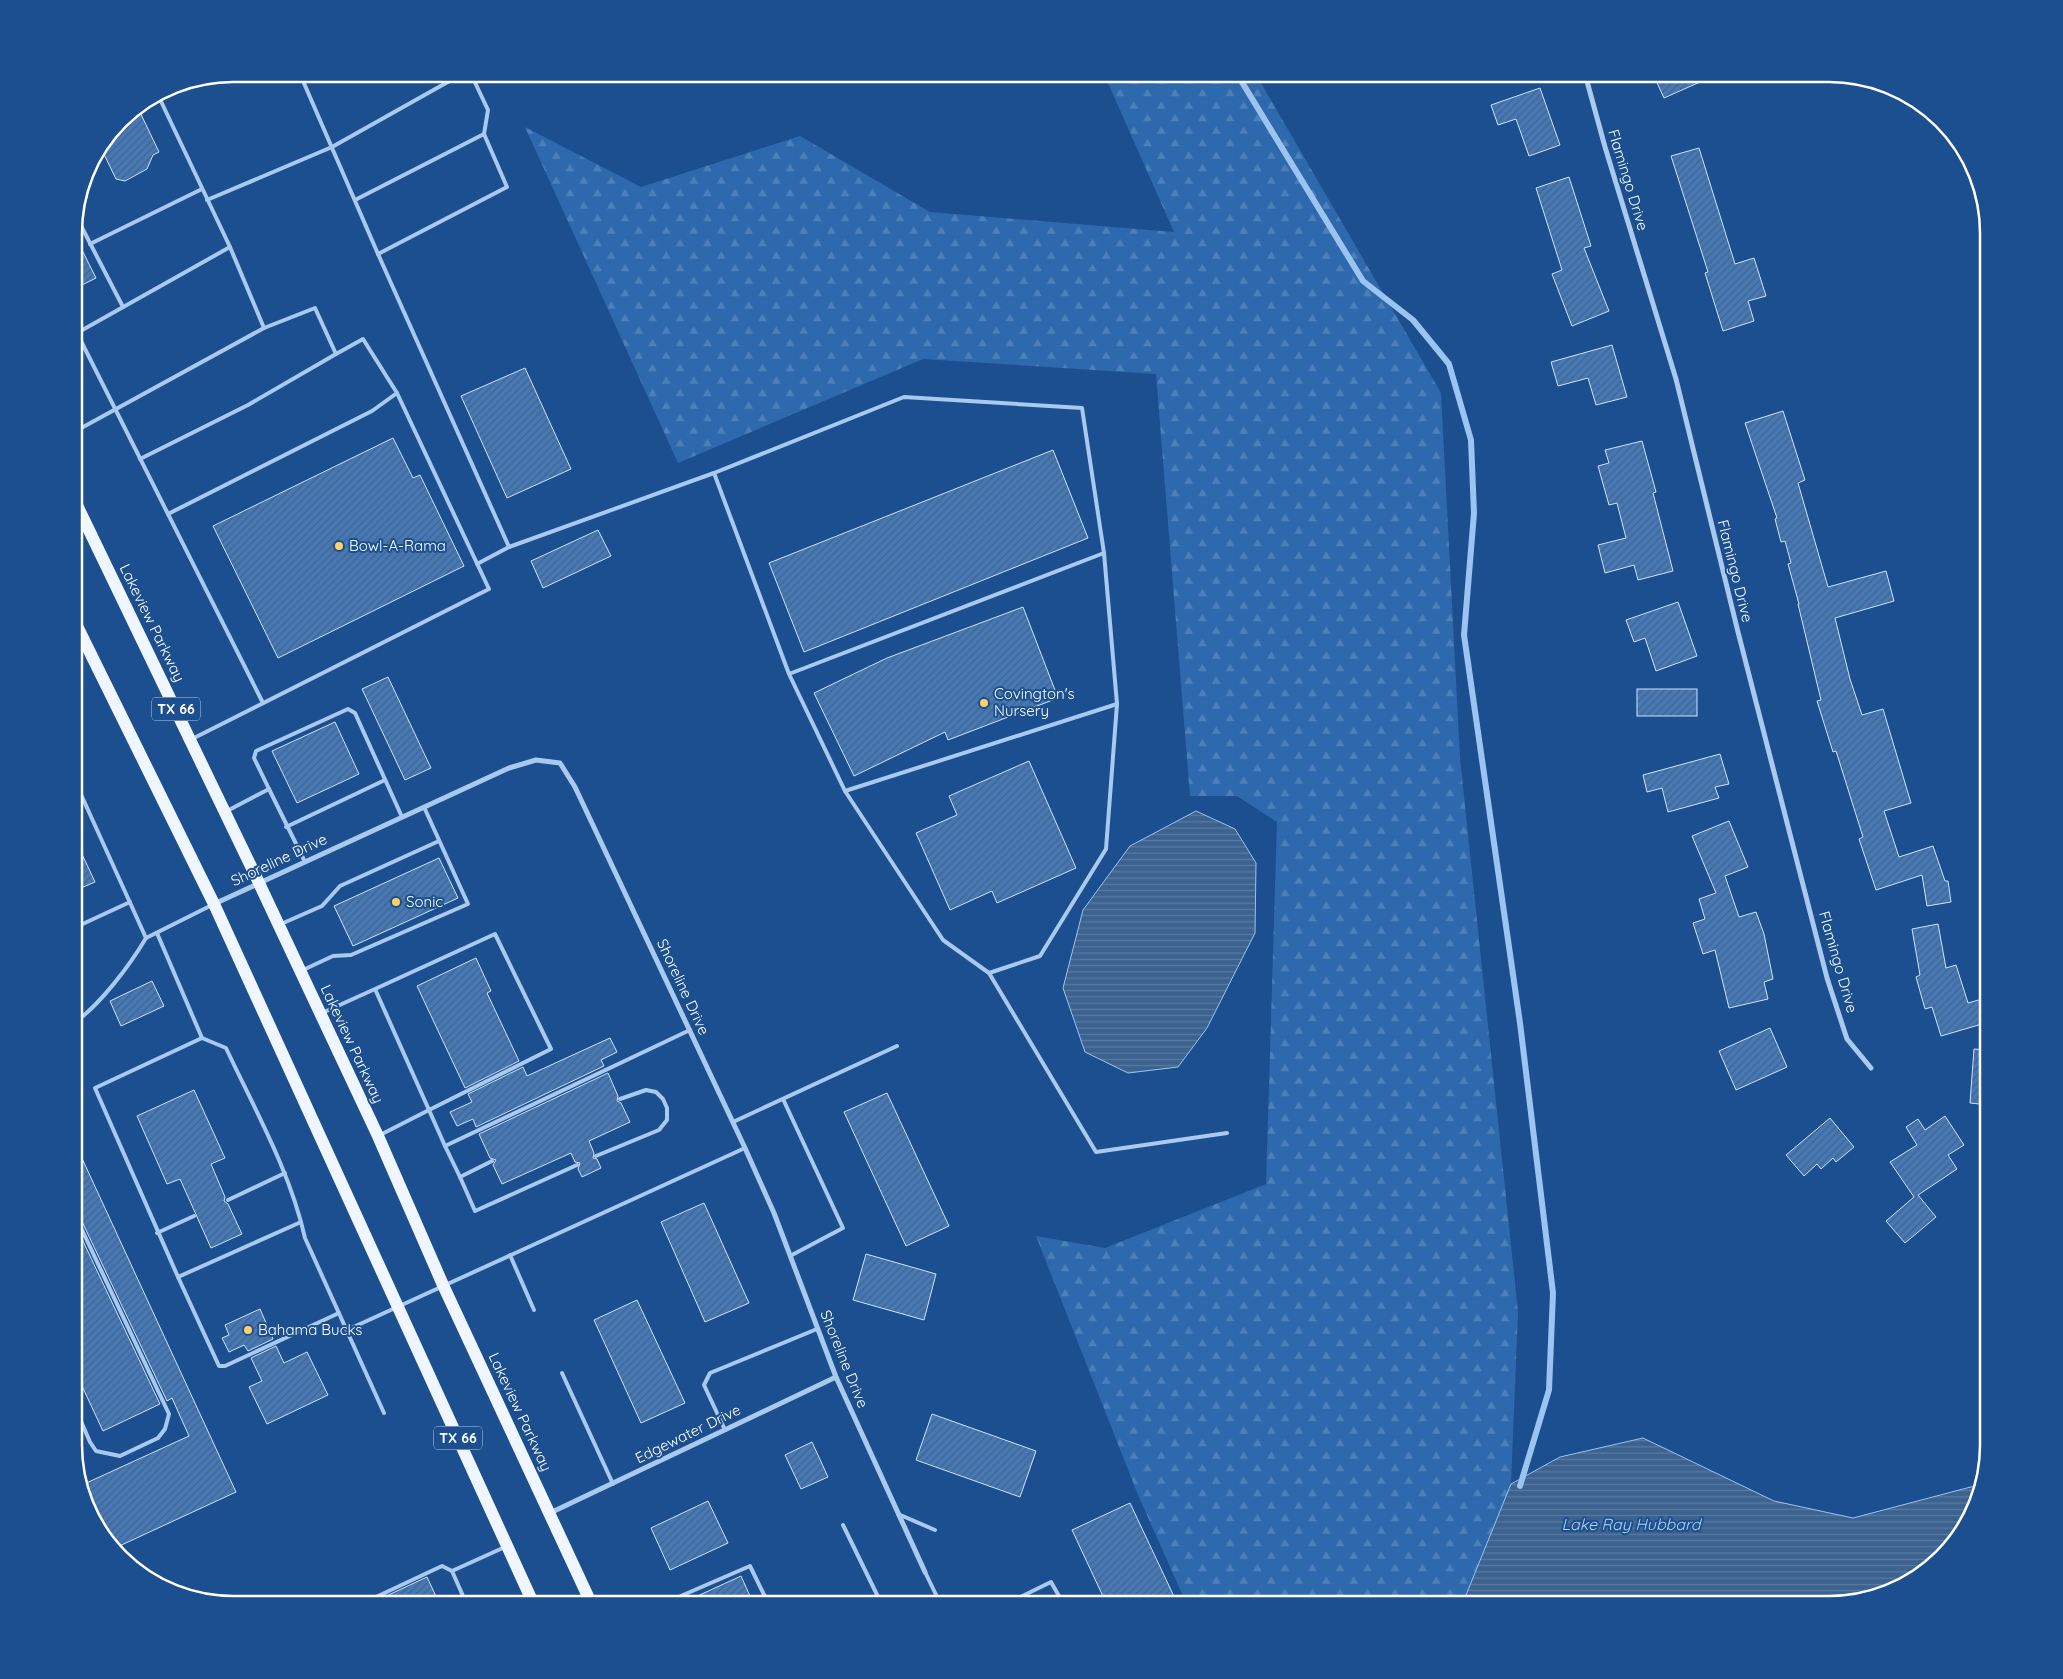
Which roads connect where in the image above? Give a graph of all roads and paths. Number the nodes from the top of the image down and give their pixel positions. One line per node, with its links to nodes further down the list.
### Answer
1 (1587, 82): 60 (street, Flamingo Drive)
2 (304, 83): 7 (lane)
3 (446, 83): 7 (lane)
4 (475, 83): 6 (lane)
5 (161, 101): 8 (lane)
6 (484, 134): 10 (lane); 14 (lane)
7 (332, 147): 9 (lane); 10 (lane)
8 (202, 189): 9 (lane); 12 (lane)
9 (208, 200): 13 (lane)
10 (355, 200): 14 (lane)
11 (83, 230): 12 (lane)
12 (90, 244): 15 (lane)
13 (230, 247): 15 (lane); 16 (lane)
14 (378, 254): 27 (lane)
15 (123, 307): 17 (lane)
16 (264, 328): 19 (lane); 21 (lane)
17 (83, 330)
18 (83, 345): 21 (lane)
19 (336, 354): 20 (lane); 23 (lane)
20 (397, 393): 25 (lane); 29 (lane)
21 (115, 410): 22 (lane); 23 (lane)
22 (83, 427)
23 (140, 459): 25 (lane)
24 (714, 473): 27 (lane); 28 (lane); 31 (lane)
25 (168, 514): 32 (lane)
26 (83, 518): 34 (main road, Lakeview Parkway / TX 66)
27 (509, 547): 29 (lane)
28 (1104, 554): 31 (lane); 33 (lane)
29 (477, 564): 32 (lane)
30 (83, 638): 47 (main road, TX 66)
31 (789, 674): 37 (lane)
32 (263, 703): 34 (lane)
33 (1116, 704): 37 (lane); 53 (lane)
34 (191, 740): 40 (main road, Lakeview Parkway / TX 66)
35 (385, 780): 36 (lane); 41 (lane); 42 (lane)
36 (269, 789): 40 (lane); 42 (lane)
37 (845, 791): 53 (lane)
38 (83, 799): 46 (lane)
39 (424, 807): 41 (street, Shoreline Drive); 43 (lane); 57 (street, Shoreline Drive)
40 (225, 812): 45 (main road, Lakeview Parkway / TX 66)
41 (402, 817): 44 (street, Shoreline Drive)
42 (286, 827): 44 (lane)
43 (439, 841): 49 (lane); 52 (lane)
44 (305, 862): 45 (street, Shoreline Drive)
45 (259, 883): 47 (street, Shoreline Drive); 49 (main road, Lakeview Parkway / TX 66)
46 (130, 902): 48 (lane); 51 (lane)
47 (214, 904): 50 (lane); 83 (main road, TX 66)
48 (83, 924)
49 (278, 924): 52 (main road, Lakeview Parkway / TX 66)
50 (157, 933): 51 (lane); 58 (lane)
51 (146, 938): 55 (lane)
52 (300, 972): 56 (main road, Lakeview Parkway / TX 66)
53 (989, 973): 65 (lane)
54 (375, 989): 56 (lane); 63 (lane); 63 (lane)
55 (83, 1014)
56 (320, 1014): 66 (main road, Lakeview Parkway / TX 66)
57 (690, 1030): 64 (street, Shoreline Drive); 67 (lane)
58 (202, 1038): 72 (lane); 78 (lane)
59 (896, 1046): 62 (lane)
60 (1871, 1068)
61 (620, 1099): 69 (lane)
62 (782, 1099): 64 (lane); 80 (lane)
63 (430, 1110): 66 (lane); 67 (lane)
64 (733, 1122): 68 (street, Shoreline Drive)
65 (1226, 1133)
66 (378, 1136): 82 (main road, Lakeview Parkway / TX 66)
67 (445, 1146): 73 (lane)
68 (745, 1148): 79 (lane); 80 (street, Shoreline Drive)
69 (596, 1156)
70 (492, 1161): 73 (lane)
71 (577, 1165): 73 (lane)
72 (285, 1173): 74 (lane); 76 (lane)
73 (460, 1177)
74 (228, 1200)
75 (194, 1216): 78 (lane)
76 (302, 1222): 81 (lane); 85 (lane)
77 (83, 1232): 91 (lane)
78 (157, 1233): 81 (lane)
79 (510, 1255): 82 (lane); 84 (lane)
80 (790, 1256): 86 (street, Shoreline Drive)
81 (178, 1277): 85 (lane)
82 (443, 1285): 83 (lane); 94 (main road, Lakeview Parkway / TX 66)
83 (398, 1305): 87 (lane); 98 (main road, TX 66)
84 (534, 1310)
85 (339, 1313): 87 (lane)
86 (817, 1329): 89 (street, Shoreline Drive); 92 (lane)
87 (347, 1330): 90 (lane)
88 (562, 1373): 93 (lane)
89 (836, 1377): 92 (street, Edgewater Drive); 95 (street, Shoreline Drive)
90 (384, 1413)
91 (83, 1426)
92 (725, 1430): 93 (street, Edgewater Drive)
93 (613, 1484): 94 (street, Edgewater Drive)
94 (550, 1513): 104 (main road, Lakeview Parkway / TX 66)
95 (898, 1514): 97 (lane); 100 (street, Shoreline Drive)
96 (843, 1525): 107 (lane)
97 (934, 1530)
98 (507, 1546): 99 (lane); 103 (main road, TX 66)
99 (452, 1571): 101 (lane); 102 (lane)
100 (925, 1572): 108 (lane)
101 (378, 1596)
102 (462, 1596)
103 (530, 1596)
104 (588, 1596)
105 (679, 1596): 106 (lane)
106 (765, 1596)
107 (878, 1596)
108 (937, 1596)
109 (1022, 1596): 110 (lane)
110 (1059, 1596)

